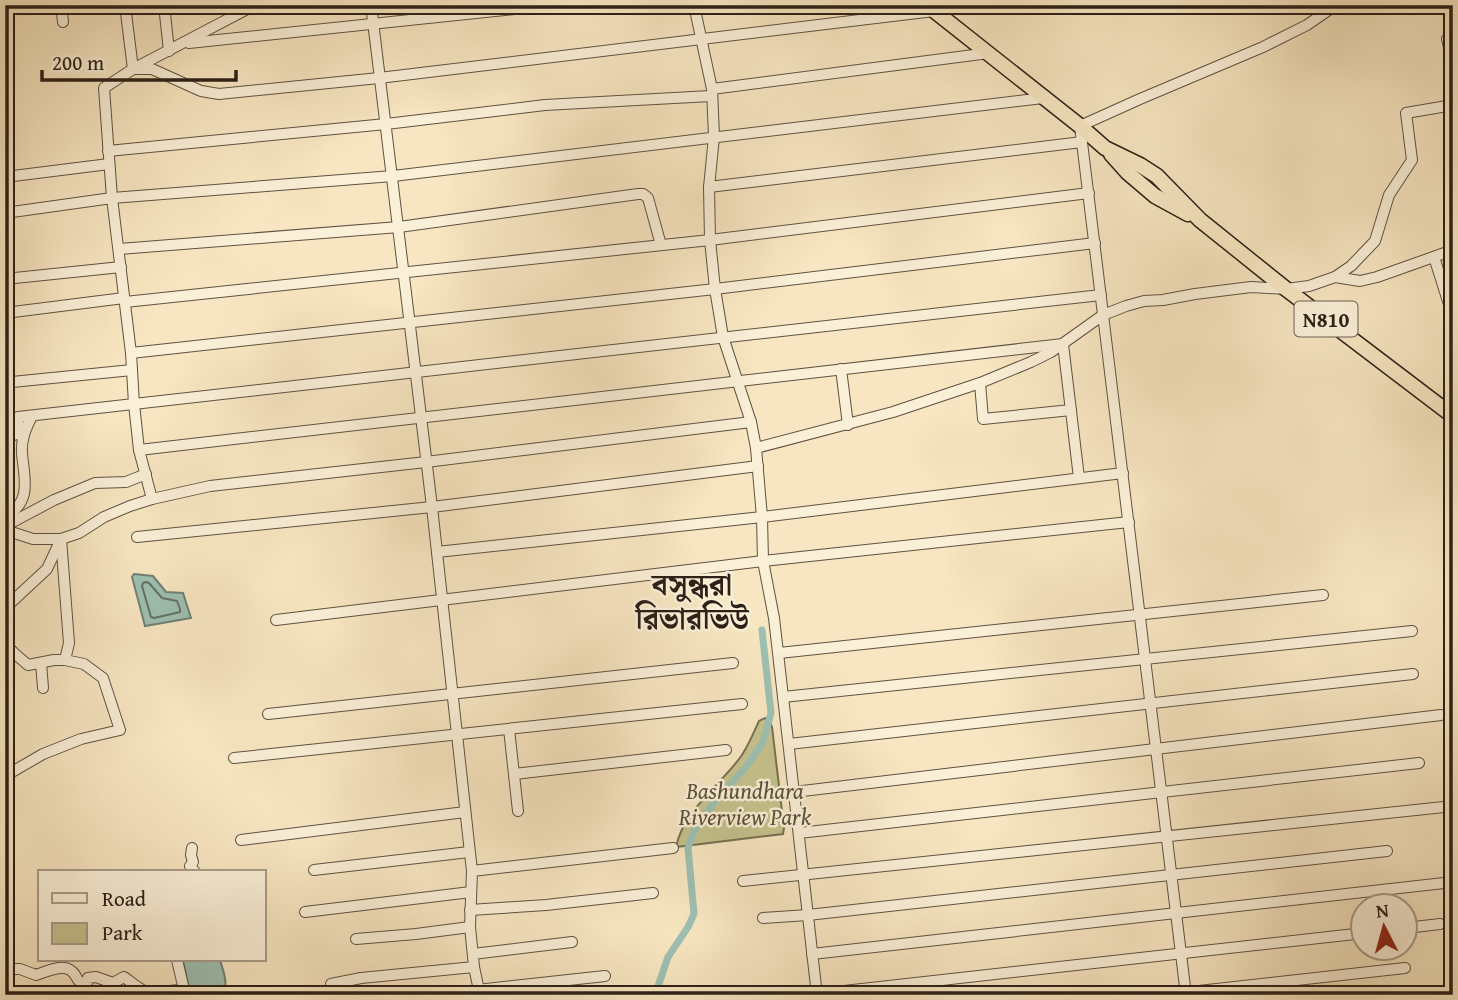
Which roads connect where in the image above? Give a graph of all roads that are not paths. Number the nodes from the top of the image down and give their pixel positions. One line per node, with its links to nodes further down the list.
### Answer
1 (61, 5): 12 (street)
2 (125, 5): 20 (street)
3 (164, 5): 17 (street)
4 (256, 5): 11 (street)
5 (371, 5): 13 (street)
6 (554, 5): 10 (street)
7 (694, 5): 15 (street)
8 (1336, 5): 26 (street)
9 (931, 8): 15 (street); 18 (highway, N810)
10 (483, 9): 13 (street)
11 (237, 10): 16 (street)
12 (63, 22)
13 (373, 25): 16 (street); 21 (street)
14 (1447, 39): 19 (street)
15 (701, 40): 21 (street); 22 (street)
16 (183, 43): 17 (street)
17 (169, 51): 20 (street)
18 (989, 53): 22 (street); 23 (highway, N810)
19 (1453, 53)
20 (133, 69): 21 (street); 29 (street)
21 (379, 78): 25 (street)
22 (711, 92): 25 (street); 27 (street)
23 (1043, 98): 26 (highway, N810); 27 (street)
24 (1453, 105): 46 (street)
25 (386, 124): 29 (street); 31 (street)
26 (1080, 126): 28 (street); 49 (highway, N810)
27 (714, 138): 31 (street); 33 (street)
28 (1082, 142): 33 (street); 34 (street)
29 (108, 151): 30 (street)
30 (109, 164): 32 (street); 35 (street)
31 (393, 176): 35 (street); 37 (street)
32 (5, 177)
33 (709, 187): 38 (street)
34 (1088, 193): 38 (street); 39 (street)
35 (112, 198): 36 (street); 41 (street)
36 (5, 213)
37 (398, 227): 40 (street); 41 (street); 45 (street)
38 (710, 240): 40 (street); 48 (street)
39 (1095, 243): 48 (street); 50 (street)
40 (661, 245): 45 (street)
41 (119, 249): 44 (street)
42 (1453, 250): 43 (street)
43 (1433, 257): 46 (street); 55 (street)
44 (121, 267): 47 (street); 51 (street)
45 (404, 274): 51 (street); 54 (street)
46 (1335, 277): 49 (street)
47 (5, 279)
48 (715, 289): 54 (street); 56 (street)
49 (1286, 289): 53 (street); 67 (highway, N810)
50 (1101, 295): 53 (street); 56 (street)
51 (125, 300): 52 (street); 58 (street)
52 (5, 313)
53 (1103, 315): 57 (street); 77 (street)
54 (410, 322): 58 (street); 61 (street)
55 (1453, 323)
56 (723, 337): 61 (street); 62 (street)
57 (1063, 344): 59 (street); 64 (street); 66 (street)
58 (131, 353): 60 (street)
59 (841, 369): 62 (street); 70 (street)
60 (132, 370): 63 (street); 65 (street)
61 (416, 373): 65 (street); 68 (street)
62 (738, 380): 68 (street); 69 (street)
63 (12, 382)
64 (980, 383): 66 (street); 70 (street)
65 (134, 404): 71 (street); 74 (street)
66 (1071, 410): 79 (street)
67 (1453, 416)
68 (422, 418): 74 (street); 75 (street)
69 (751, 422): 73 (street); 75 (street)
70 (848, 425): 73 (street)
71 (21, 436): 72 (street); 82 (street)
72 (5, 438)
73 (756, 448): 76 (street)
74 (139, 450): 78 (street)
75 (426, 462): 80 (street); 81 (street)
76 (758, 466): 81 (street); 83 (street)
77 (1123, 473): 79 (street); 84 (street)
78 (146, 474): 80 (street); 85 (street)
79 (1079, 478): 83 (street)
80 (152, 499): 87 (street)
81 (432, 507): 86 (street); 88 (street)
82 (5, 517)
83 (762, 517): 88 (street); 89 (street)
84 (1129, 523): 89 (street); 93 (street)
85 (5, 528): 87 (street)
86 (137, 537)
87 (61, 539): 92 (street); 98 (street)
88 (437, 552): 91 (street)
89 (764, 561): 91 (street); 97 (street)
90 (1323, 594): 93 (street)
91 (442, 599): 94 (street); 104 (street)
92 (5, 608)
93 (1140, 615): 97 (street); 99 (street)
94 (276, 620)
95 (1412, 631): 99 (street)
96 (5, 643): 100 (street)
97 (779, 653): 105 (street)
98 (65, 660): 100 (street); 118 (street)
99 (1145, 660): 105 (street); 106 (street)
100 (41, 663): 103 (street)
101 (733, 663): 104 (street)
102 (1413, 674): 106 (street)
103 (43, 688)
104 (452, 694): 108 (street); 111 (street)
105 (783, 697): 112 (street)
106 (1151, 703): 112 (street); 113 (street)
107 (742, 704): 110 (street)
108 (268, 714)
109 (1441, 715): 113 (street)
110 (509, 729): 111 (street); 117 (street)
111 (457, 734): 115 (street); 123 (street)
112 (789, 744): 119 (street)
113 (1156, 749): 119 (street); 120 (street)
114 (726, 750): 117 (street)
115 (234, 758)
116 (1419, 762): 120 (street)
117 (514, 774): 122 (street)
118 (5, 776)
119 (794, 792): 124 (street)
120 (1162, 793): 124 (street); 125 (street)
121 (1444, 807): 125 (street)
122 (518, 811)
123 (465, 812): 126 (street); 130 (street)
124 (799, 833): 134 (street)
125 (1167, 836): 134 (street); 135 (street)
126 (241, 839)
127 (192, 848): 131 (street)
128 (673, 848): 133 (street)
129 (1387, 851): 135 (street)
130 (469, 852): 132 (street); 133 (street)
131 (194, 870)
132 (314, 870)
133 (471, 871): 138 (street)
134 (803, 874): 136 (street); 142 (street)
135 (1172, 875): 142 (street); 143 (street)
136 (743, 881)
137 (1453, 882): 143 (street)
138 (471, 892): 140 (street); 141 (street)
139 (653, 893): 140 (street)
140 (470, 910): 147 (street)
141 (305, 912)
142 (808, 915): 144 (street); 152 (street)
143 (1176, 915): 152 (street); 153 (street)
144 (763, 918)
145 (1440, 924): 146 (street)
146 (1420, 926)
147 (470, 927): 149 (street); 151 (street)
148 (1350, 934): 153 (street)
149 (356, 939)
150 (572, 942): 151 (street)
151 (473, 954): 155 (street)
152 (813, 954): 163 (street)
153 (1181, 954): 162 (street); 163 (street)
154 (178, 962): 161 (street)
155 (474, 967): 159 (street); 160 (street)
156 (1405, 968): 162 (street)
157 (5, 969): 161 (street)
158 (605, 976): 160 (street)
159 (331, 984)
160 (478, 992)
161 (185, 993)
162 (1186, 993): 164 (street)
163 (817, 994)
164 (1163, 995)

